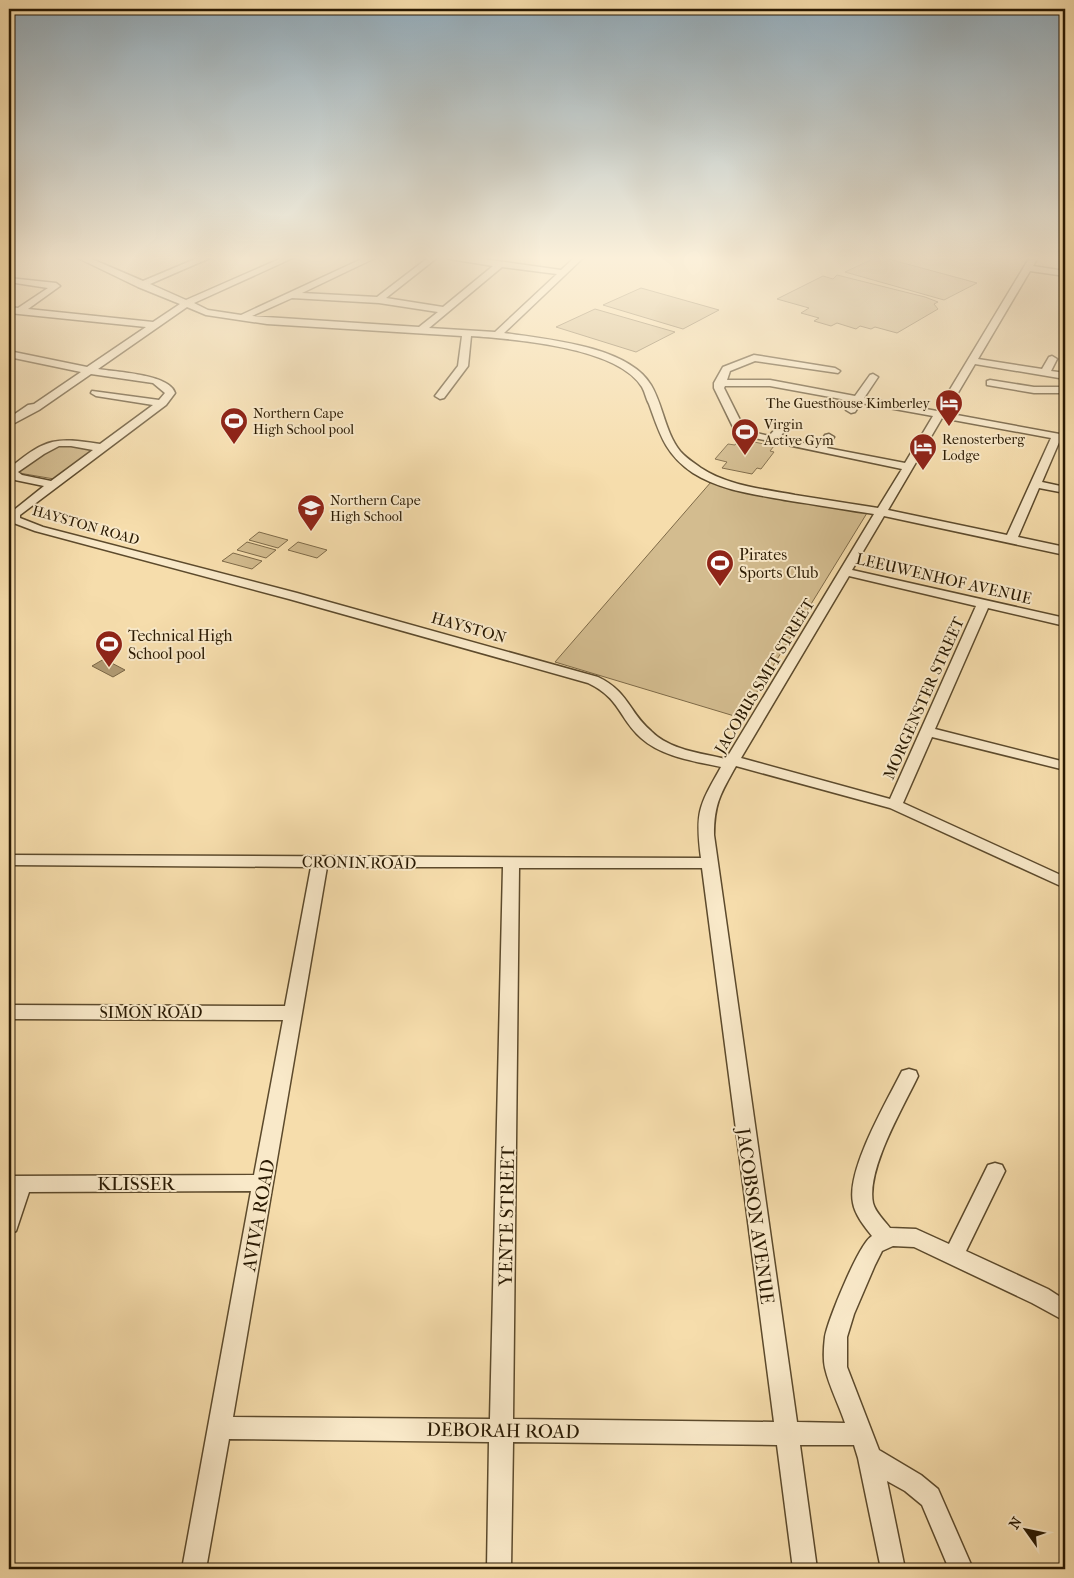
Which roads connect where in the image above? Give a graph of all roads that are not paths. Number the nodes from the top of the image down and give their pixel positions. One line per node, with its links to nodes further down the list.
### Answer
1 (148, 331): 11 (street)
2 (414, 331): 3 (street)
3 (420, 331): 6 (street)
4 (502, 331): 7 (street)
5 (991, 331): 10 (street, JACOBUS SMIT STREET)
6 (467, 333): 7 (street); 21 (street)
7 (497, 335): 38 (street)
8 (10, 355): 11 (street)
9 (1052, 359): 13 (street)
10 (973, 361): 13 (street); 26 (street, JACOBUS SMIT STREET)
11 (88, 370): 24 (street); 27 (street)
12 (835, 371): 15 (street)
13 (1045, 373): 14 (street)
14 (1065, 376)
15 (805, 377): 17 (street); 17 (street); 22 (street); 23 (street)
16 (873, 377): 23 (street)
17 (719, 383): 31 (street)
18 (990, 383): 19 (street)
19 (1065, 390)
20 (96, 393): 24 (street)
21 (440, 396)
22 (789, 398)
23 (858, 400): 25 (street); 26 (street)
24 (162, 403): 32 (street, HAYSTON ROAD)
25 (851, 410)
26 (939, 414): 30 (street); 34 (street, JACOBUS SMIT STREET)
27 (9, 423)
28 (782, 428): 31 (street)
29 (829, 437): 33 (street)
30 (1061, 437): 35 (street)
31 (772, 440): 33 (street)
32 (102, 448): 36 (street, HAYSTON ROAD); 36 (street, HAYSTON ROAD)
33 (820, 450): 34 (street)
34 (909, 467): 38 (street, JACOBUS SMIT STREET)
35 (1036, 484): 37 (street); 41 (street)
36 (53, 485): 39 (street, HAYSTON ROAD)
37 (1065, 490)
38 (881, 512): 41 (street); 44 (street, JACOBUS SMIT STREET)
39 (24, 524): 40 (street); 43 (street, HAYSTON ROAD)
40 (9, 527)
41 (1011, 539): 42 (street)
42 (1065, 551)
43 (174, 565): 48 (street, HAYSTON)
44 (845, 572): 45 (street, LEEUWENHOF AVENUE); 48 (street, JACOBUS SMIT STREET)
45 (983, 604): 46 (street, LEEUWENHOF AVENUE); 47 (street, MORGENSTER STREET)
46 (1065, 622)
47 (927, 731): 49 (street); 50 (street, MORGENSTER STREET)
48 (731, 762): 50 (street, HAYSTON); 54 (street, JACOBUS SMIT STREET)
49 (1065, 766)
50 (895, 806): 55 (street, HAYSTON)
51 (9, 860): 52 (street, CRONIN ROAD)
52 (320, 861): 53 (street, CRONIN ROAD); 57 (street, AVIVA ROAD)
53 (512, 863): 54 (street, CRONIN ROAD); 67 (street, YENTE STREET)
54 (709, 863): 69 (street, JACOBSON AVENUE)
55 (1065, 884)
56 (9, 1012): 57 (street, SIMON ROAD)
57 (294, 1013): 60 (street, AVIVA ROAD)
58 (909, 1076): 63 (street)
59 (995, 1171): 64 (street)
60 (263, 1183): 61 (street, KLISSER); 66 (street, AVIVA ROAD)
61 (16, 1184): 62 (street)
62 (9, 1225)
63 (886, 1239): 64 (street); 68 (street)
64 (954, 1255): 65 (street)
65 (1065, 1311)
66 (220, 1428): 67 (street, DEBORAH ROAD); 71 (street, AVIVA ROAD)
67 (502, 1430): 69 (street, DEBORAH ROAD); 72 (street, YENTE STREET)
68 (862, 1434): 69 (street, DEBORAH ROAD); 70 (street)
69 (786, 1435): 73 (street, JACOBSON AVENUE)
70 (870, 1458): 74 (street); 75 (street)
71 (194, 1569)
72 (499, 1569)
73 (804, 1569)
74 (893, 1569)
75 (961, 1569)

